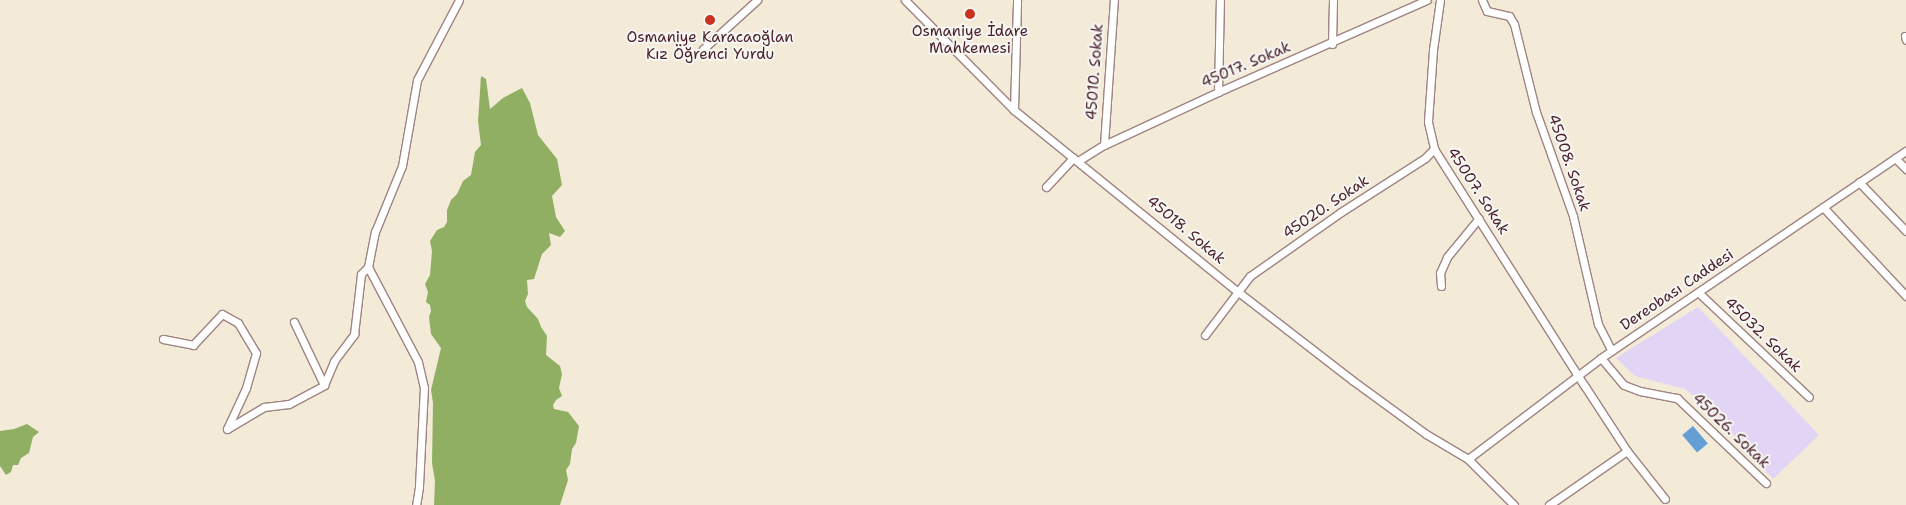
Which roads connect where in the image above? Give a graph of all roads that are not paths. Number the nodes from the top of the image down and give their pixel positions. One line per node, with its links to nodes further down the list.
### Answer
1 (459, 0): 26 (street)
2 (757, 0): 12 (street)
3 (904, 0): 14 (street, 45018. Sokak)
4 (1017, 0): 14 (street)
5 (1114, 0): 15 (street, 45010. Sokak)
6 (1220, 0): 13 (street)
7 (1333, 0): 11 (street)
8 (1427, 0): 11 (street, 45017. Sokak)
9 (1440, 0): 16 (street, 45007. Sokak)
10 (1482, 0): 34 (street, 45008. Sokak)
11 (1332, 44): 13 (street, 45017. Sokak)
12 (703, 49)
13 (1218, 92): 15 (street, 45017. Sokak)
14 (1014, 110): 19 (street, 45018. Sokak)
15 (1104, 145): 19 (street, 45017. Sokak)
16 (1434, 149): 24 (street, 45007. Sokak); 28 (street, 45020. Sokak)
17 (1906, 151): 18 (street, Dereobası Caddesi)
18 (1895, 158): 20 (street); 21 (street, Dereobası Caddesi)
19 (1075, 160): 22 (street, 45017. Sokak); 28 (street, 45018. Sokak)
20 (1906, 169)
21 (1859, 182): 23 (street, Dereobası Caddesi); 25 (street)
22 (1046, 187)
23 (1823, 207): 29 (street, Dereobası Caddesi); 30 (street)
24 (1479, 218): 27 (street); 36 (street, 45007. Sokak)
25 (1906, 231)
26 (368, 267): 37 (street); 43 (street)
27 (1441, 286)
28 (1237, 290): 32 (street, 45020. Sokak); 40 (street, 45018. Sokak)
29 (1699, 293): 34 (street, Dereobası Caddesi); 38 (street, 45032. Sokak)
30 (1906, 296)
31 (294, 322): 37 (street)
32 (1205, 335)
33 (163, 339): 37 (street)
34 (1612, 351): 35 (street, Dereobası Caddesi)
35 (1601, 358): 36 (street, Dereobası Caddesi); 41 (street, 45026. Sokak)
36 (1578, 375): 39 (street, 45007. Sokak); 40 (street, Dereobası Caddesi)
37 (324, 385)
38 (1809, 397)
39 (1627, 451): 42 (street, 45007. Sokak); 45 (street)
40 (1468, 459): 44 (street, 45018. Sokak)
41 (1766, 483)
42 (1665, 499)
43 (416, 505)
44 (1514, 505)
45 (1549, 505)

